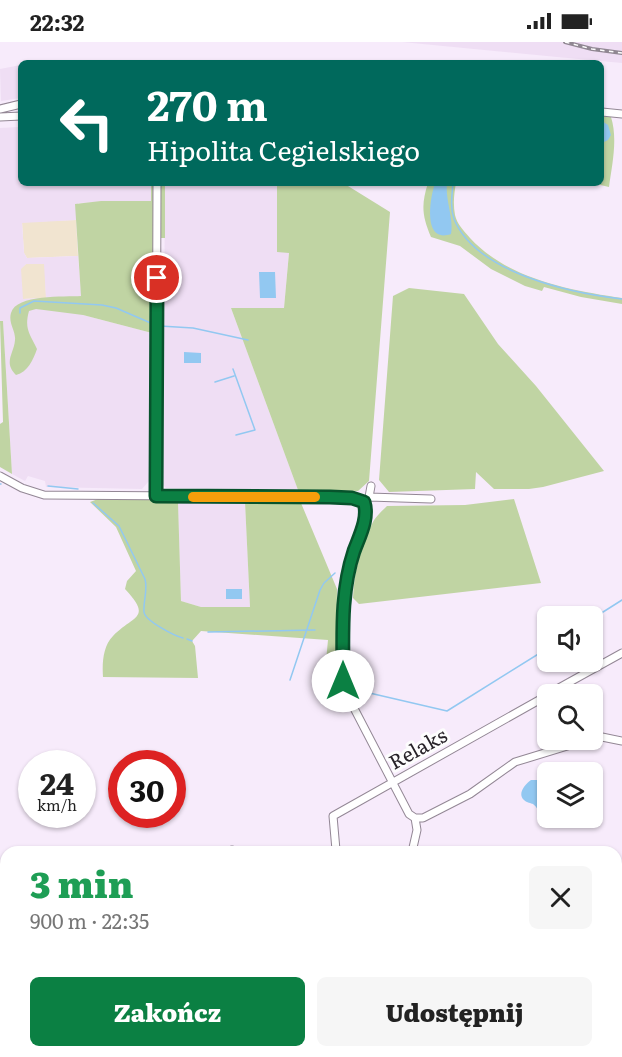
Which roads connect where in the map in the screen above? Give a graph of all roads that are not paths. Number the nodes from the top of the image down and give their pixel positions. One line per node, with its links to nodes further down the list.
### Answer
1 (18, 105): 2 (street)
2 (0, 109)
3 (604, 112): 4 (street)
4 (622, 114)
5 (18, 116): 6 (street)
6 (0, 117)
7 (157, 186): 9 (street)
8 (0, 476): 11 (street)
9 (155, 484): 11 (street); 12 (street)
10 (371, 486): 13 (street)
11 (145, 496): 12 (street)
12 (156, 496): 13 (street)
13 (367, 499): 14 (street); 21 (street)
14 (431, 499)
15 (622, 653): 16 (street, Relaks)
16 (567, 684)
17 (537, 701): 21 (street, Relaks)
18 (603, 737): 19 (street)
19 (622, 741)
20 (554, 750): 22 (street)
21 (392, 782): 22 (street); 23 (street, Relaks)
22 (415, 818): 24 (street)
23 (336, 846)
24 (413, 846)

